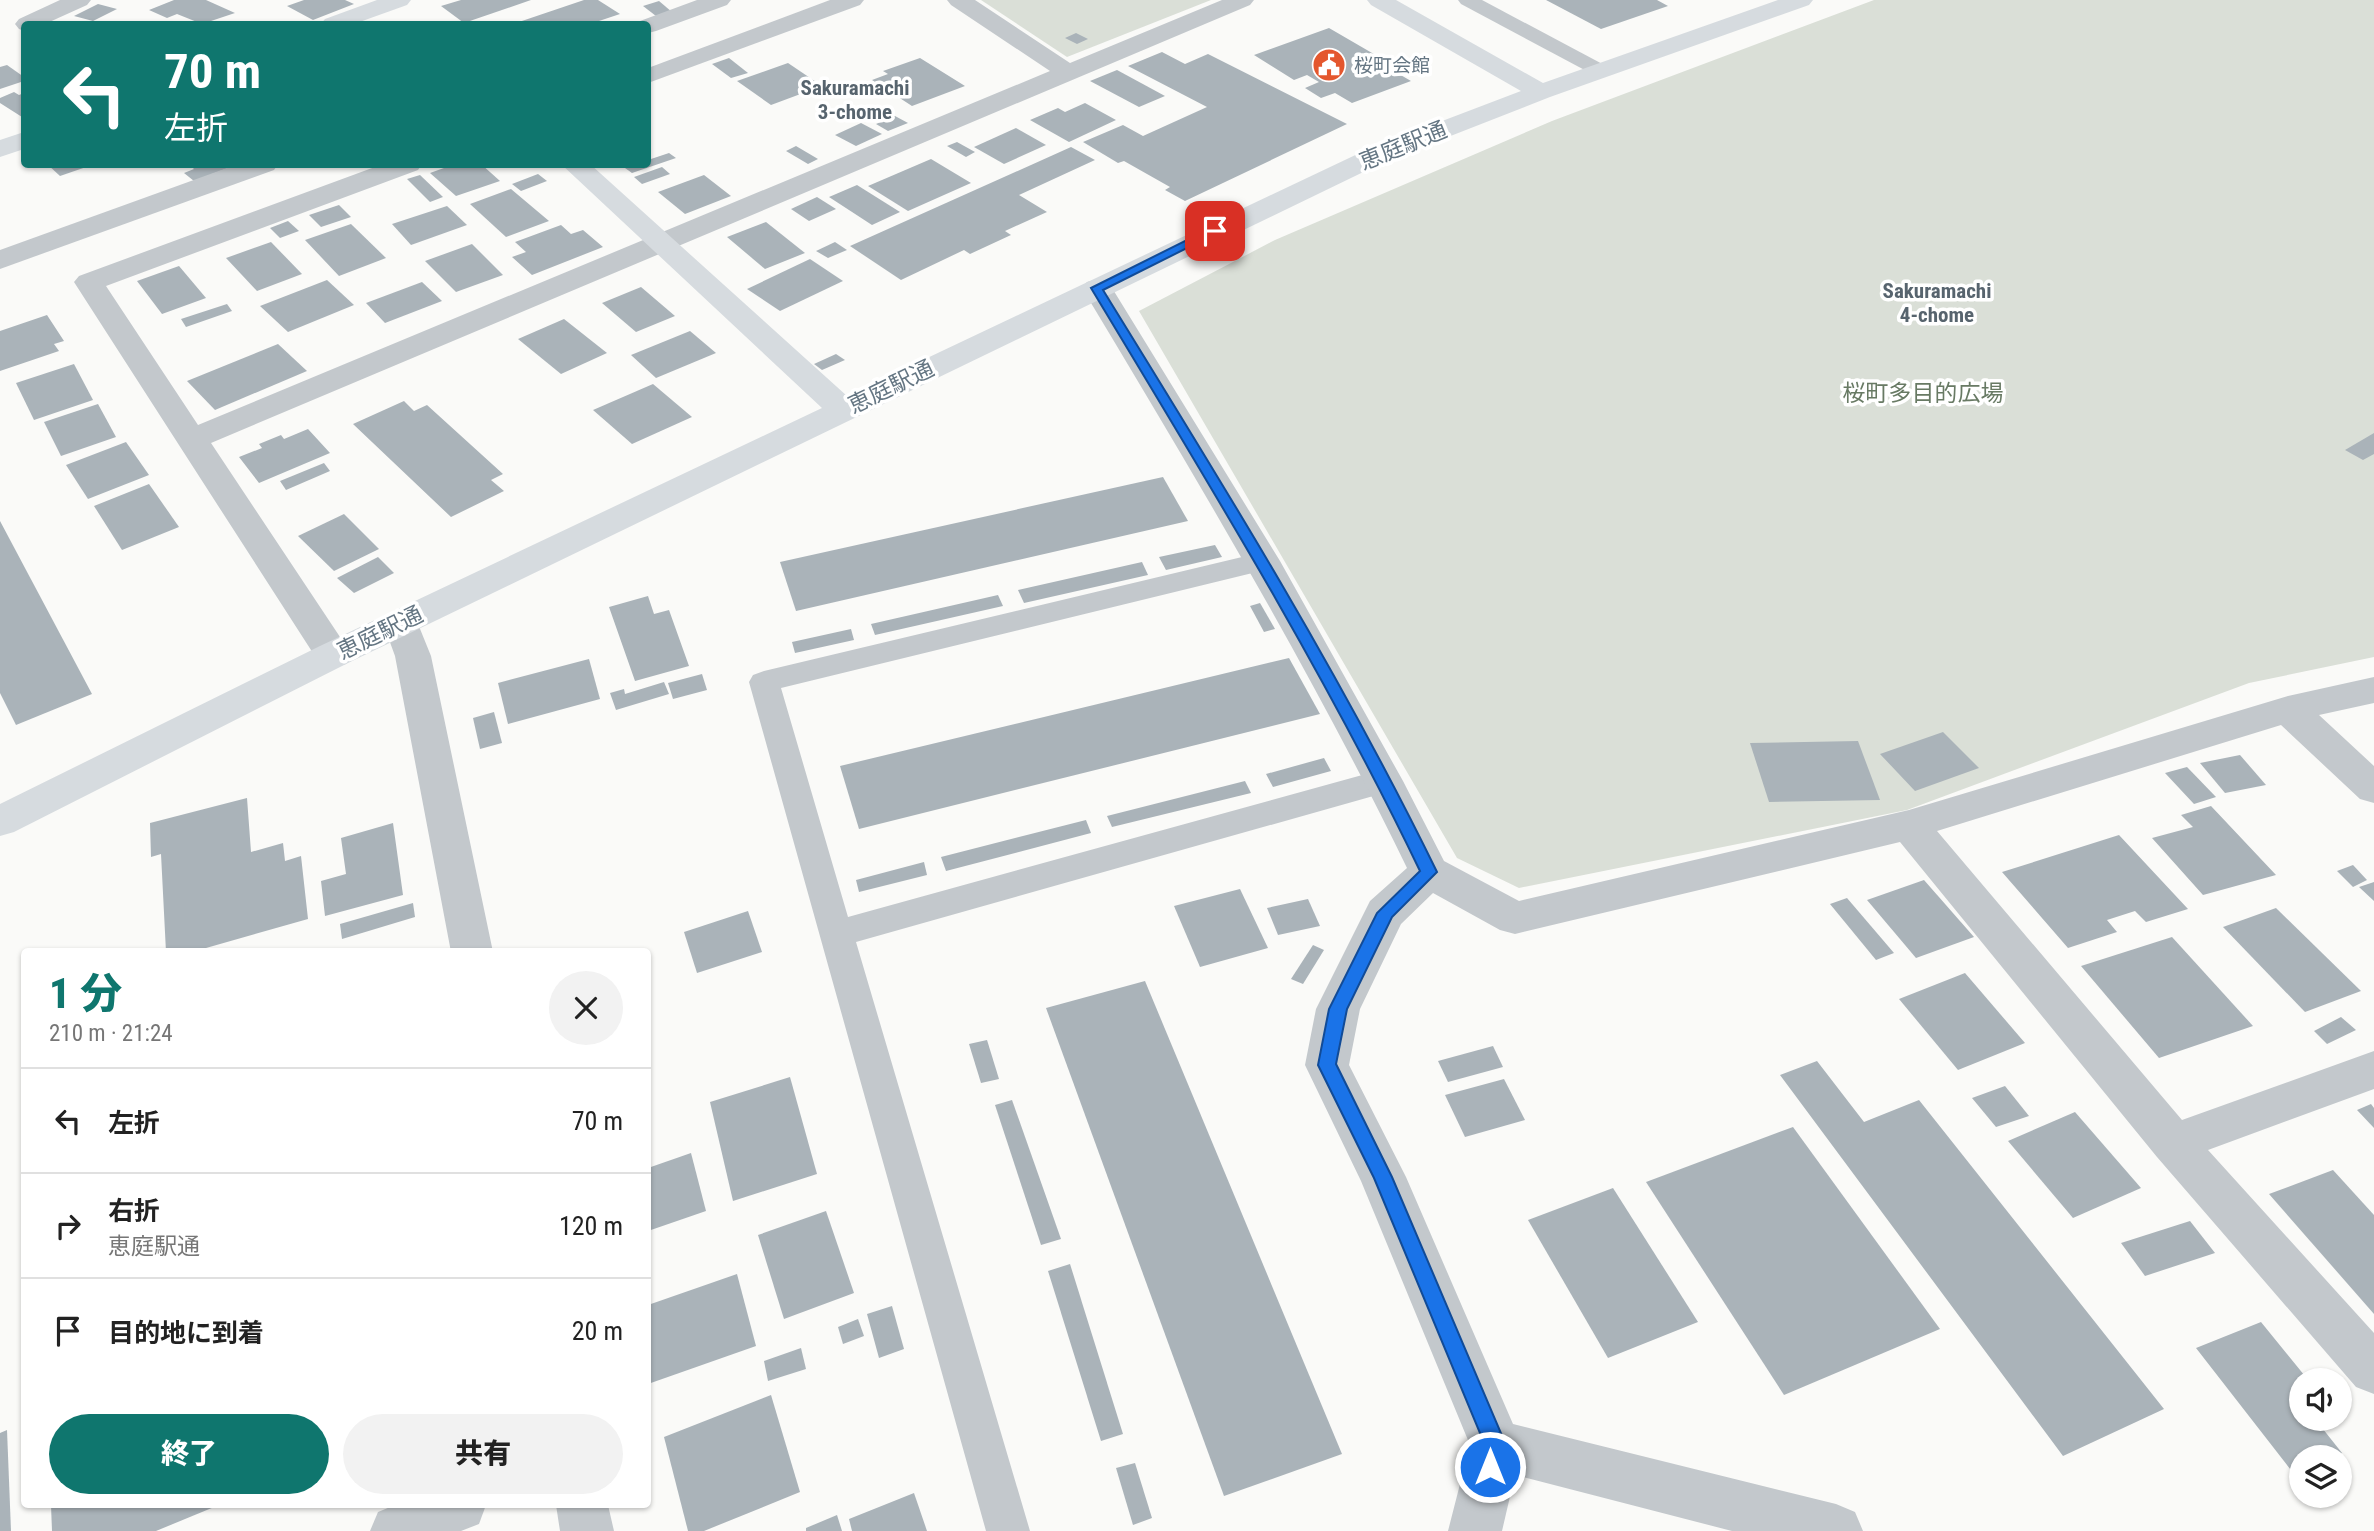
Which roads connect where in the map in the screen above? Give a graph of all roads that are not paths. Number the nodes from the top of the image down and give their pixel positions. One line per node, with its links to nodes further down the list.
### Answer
1 (79, 0): 10 (street)
2 (719, 0): 12 (street)
3 (852, 0): 15 (street)
4 (958, 0): 14 (street)
5 (1242, 0): 14 (street)
6 (1380, 0): 16 (street)
7 (1468, 0): 13 (lane)
8 (1801, 0): 13 (street, 恵庭駅通)
9 (394, 5): 11 (street)
10 (34, 21)
11 (343, 21)
12 (651, 25)
13 (1601, 71): 16 (street, 恵庭駅通)
14 (1069, 74): 22 (street)
15 (651, 75)
16 (1541, 92): 24 (street, 恵庭駅通)
17 (21, 141): 18 (street)
18 (0, 149)
19 (254, 168): 23 (street)
20 (398, 168): 26 (street)
21 (578, 168): 22 (street)
22 (661, 244): 25 (street); 26 (street)
23 (0, 260)
24 (1097, 288): 25 (street, 恵庭駅通); 27 (street)
25 (843, 410): 28 (street, 恵庭駅通)
26 (192, 439): 29 (street)
27 (1263, 561): 32 (street); 37 (lane)
28 (401, 623): 29 (street, 恵庭駅通); 38 (street)
29 (333, 655): 34 (street, 恵庭駅通)
30 (2374, 690): 31 (street)
31 (2288, 709): 33 (street); 35 (street)
32 (1384, 781): 36 (street); 37 (lane)
33 (2374, 789)
34 (0, 821)
35 (1909, 825): 36 (street); 40 (street)
36 (1429, 872): 42 (street)
37 (836, 934): 47 (lane)
38 (471, 948)
39 (2374, 1070): 40 (street)
40 (2173, 1143): 41 (street)
41 (2374, 1370)
42 (1496, 1445): 48 (street); 49 (street)
43 (453, 1508): 45 (street)
44 (583, 1508): 46 (street)
45 (397, 1531)
46 (587, 1531)
47 (1007, 1531)
48 (1475, 1531)
49 (1836, 1531)

